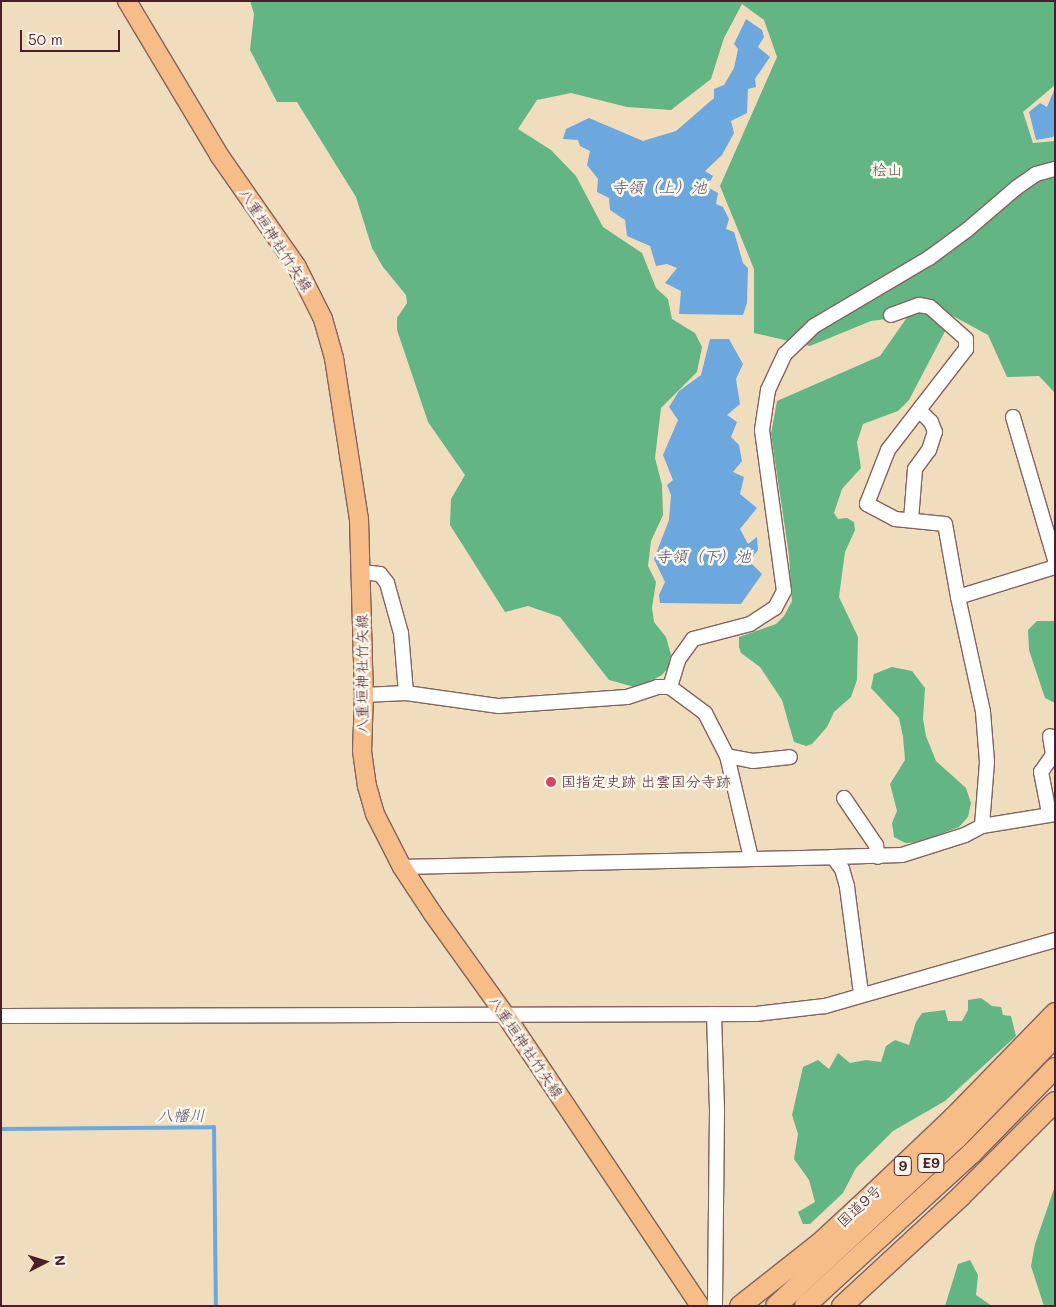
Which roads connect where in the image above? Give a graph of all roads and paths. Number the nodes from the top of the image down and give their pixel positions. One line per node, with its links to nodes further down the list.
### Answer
1 (127, 1): 9 (main road, 八重垣神社竹矢線)
2 (1055, 169): 11 (street)
3 (891, 315): 4 (street)
4 (919, 410): 6 (street); 6 (street)
5 (1013, 417): 7 (street)
6 (911, 520): 10 (street)
7 (1055, 560)
8 (1055, 567): 10 (street)
9 (361, 572): 12 (street); 13 (main road, 八重垣神社竹矢線)
10 (958, 597): 19 (street)
11 (670, 687): 12 (street); 15 (street)
12 (406, 693): 13 (street)
13 (364, 695): 23 (main road, 八重垣神社竹矢線)
14 (1050, 736): 18 (street)
15 (727, 756): 16 (street); 22 (street)
16 (790, 757)
17 (844, 798): 21 (street)
18 (1052, 814): 19 (street)
19 (982, 826): 21 (street)
20 (833, 857): 21 (street); 22 (street); 25 (street)
21 (878, 857)
22 (751, 858): 23 (street)
23 (402, 867): 29 (main road, 八重垣神社竹矢線)
24 (1055, 940): 25 (street)
25 (861, 994): 27 (street)
26 (1055, 1013): 36 (highway, 国道9号 / 9)
27 (714, 1014): 29 (street); 35 (street)
28 (1, 1016): 29 (street)
29 (506, 1016): 34 (main road, 八重垣神社竹矢線)
30 (1055, 1037): 37 (highway, E9)
31 (1055, 1068): 33 (highway, E9)
32 (1055, 1102): 38 (highway)
33 (810, 1302)
34 (700, 1306)
35 (714, 1306)
36 (740, 1306)
37 (776, 1306)
38 (842, 1306)

